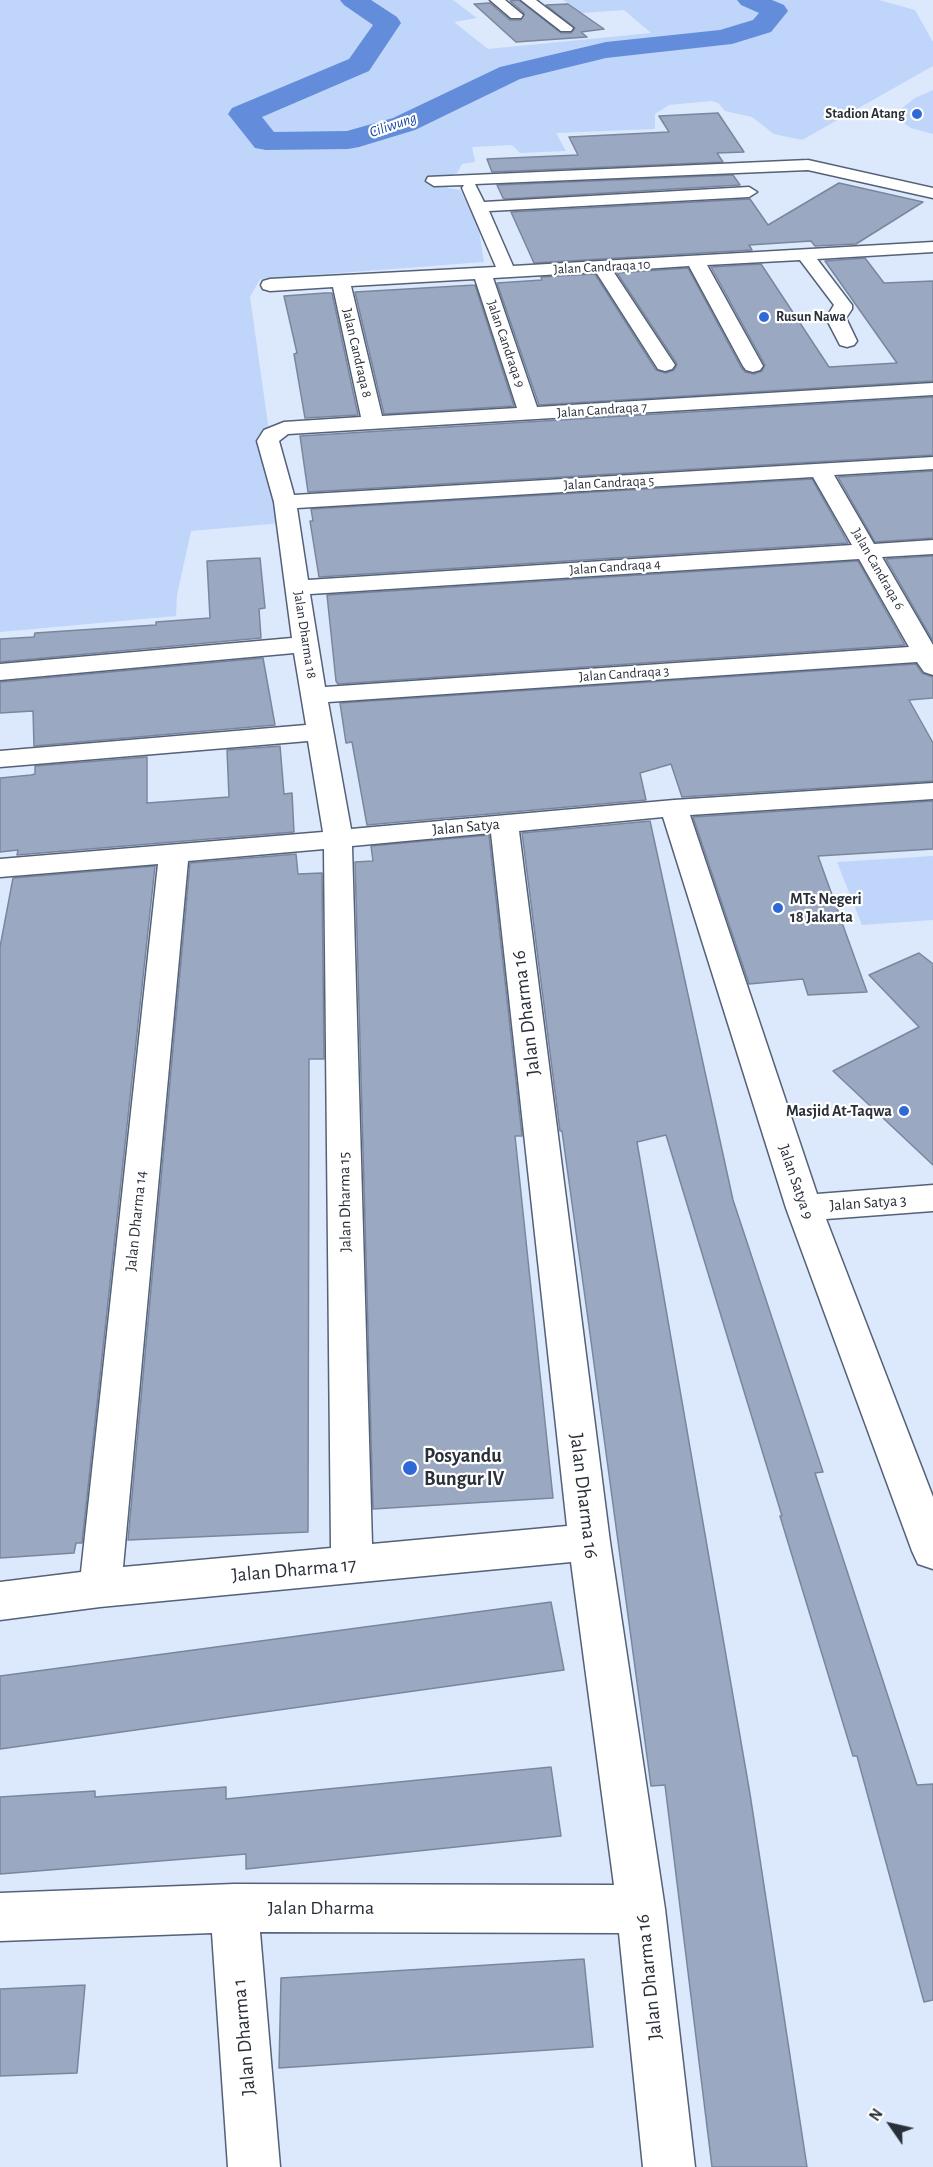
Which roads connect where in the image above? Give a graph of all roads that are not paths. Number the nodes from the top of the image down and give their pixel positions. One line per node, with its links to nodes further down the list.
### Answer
1 (496, 0): 3 (street)
2 (528, 0): 4 (street)
3 (516, 15)
4 (566, 28)
5 (467, 180): 6 (street); 8 (street); 9 (street)
6 (434, 181)
7 (749, 192): 9 (street)
8 (933, 193)
9 (478, 207): 16 (street)
10 (933, 228): 12 (street)
11 (933, 247): 12 (street, Jalan Candraqa 10)
12 (905, 248): 13 (street, Jalan Candraqa 10)
13 (805, 255): 14 (street, Jalan Candraqa 10); 20 (street)
14 (696, 262): 15 (street, Jalan Candraqa 10); 22 (street)
15 (602, 267): 16 (street, Jalan Candraqa 10); 21 (street)
16 (507, 272): 17 (street, Jalan Candraqa 10)
17 (482, 273): 18 (street, Jalan Candraqa 10); 24 (street, Jalan Candraqa 9)
18 (341, 281): 19 (street, Jalan Candraqa 10); 25 (street, Jalan Candraqa 8)
19 (270, 285)
20 (847, 341)
21 (665, 365)
22 (753, 366)
23 (933, 389): 24 (street, Jalan Candraqa 7)
24 (530, 415): 25 (street, Jalan Candraqa 7)
25 (373, 424): 26 (street, Jalan Candraqa 7)
26 (271, 434): 29 (street, Jalan Dharma 18)
27 (933, 463): 28 (street, Jalan Candraqa 5)
28 (821, 471): 29 (street, Jalan Candraqa 5); 31 (street, Jalan Candraqa 6)
29 (285, 502): 32 (street, Jalan Dharma 18)
30 (933, 547): 31 (street, Jalan Candraqa 4)
31 (868, 551): 32 (street, Jalan Candraqa 4); 34 (street, Jalan Candraqa 6)
32 (297, 588): 33 (street, Jalan Dharma 18)
33 (305, 644): 35 (street); 36 (street, Jalan Dharma 18)
34 (930, 658): 36 (street, Jalan Candraqa 3)
35 (0, 672)
36 (315, 695): 37 (street, Jalan Dharma 18)
37 (319, 732): 38 (street); 42 (street, Jalan Dharma 18)
38 (0, 759)
39 (933, 791): 40 (street, Jalan Satya)
40 (675, 808): 41 (street, Jalan Satya); 46 (street, Jalan Satya 9)
41 (504, 824): 42 (street, Jalan Satya); 47 (street, Jalan Dharma 16)
42 (338, 839): 43 (street, Jalan Satya); 49 (street, Jalan Dharma 15)
43 (174, 854): 44 (street, Jalan Satya); 50 (street, Jalan Dharma 14)
44 (0, 867)
45 (933, 1198): 46 (street, Jalan Satya 3)
46 (804, 1208): 48 (street, Jalan Satya 9)
47 (589, 1542): 49 (street, Jalan Dharma 17); 53 (street, Jalan Dharma 16)
48 (933, 1551)
49 (352, 1565): 50 (street, Jalan Dharma 17)
50 (100, 1588): 51 (street, Jalan Dharma 17)
51 (0, 1601)
52 (234, 1908): 53 (street, Jalan Dharma); 54 (street, Jalan Dharma); 55 (street, Jalan Dharma 1)
53 (641, 1909): 56 (street, Jalan Dharma 16)
54 (0, 1917)
55 (254, 2167)
56 (669, 2167)

